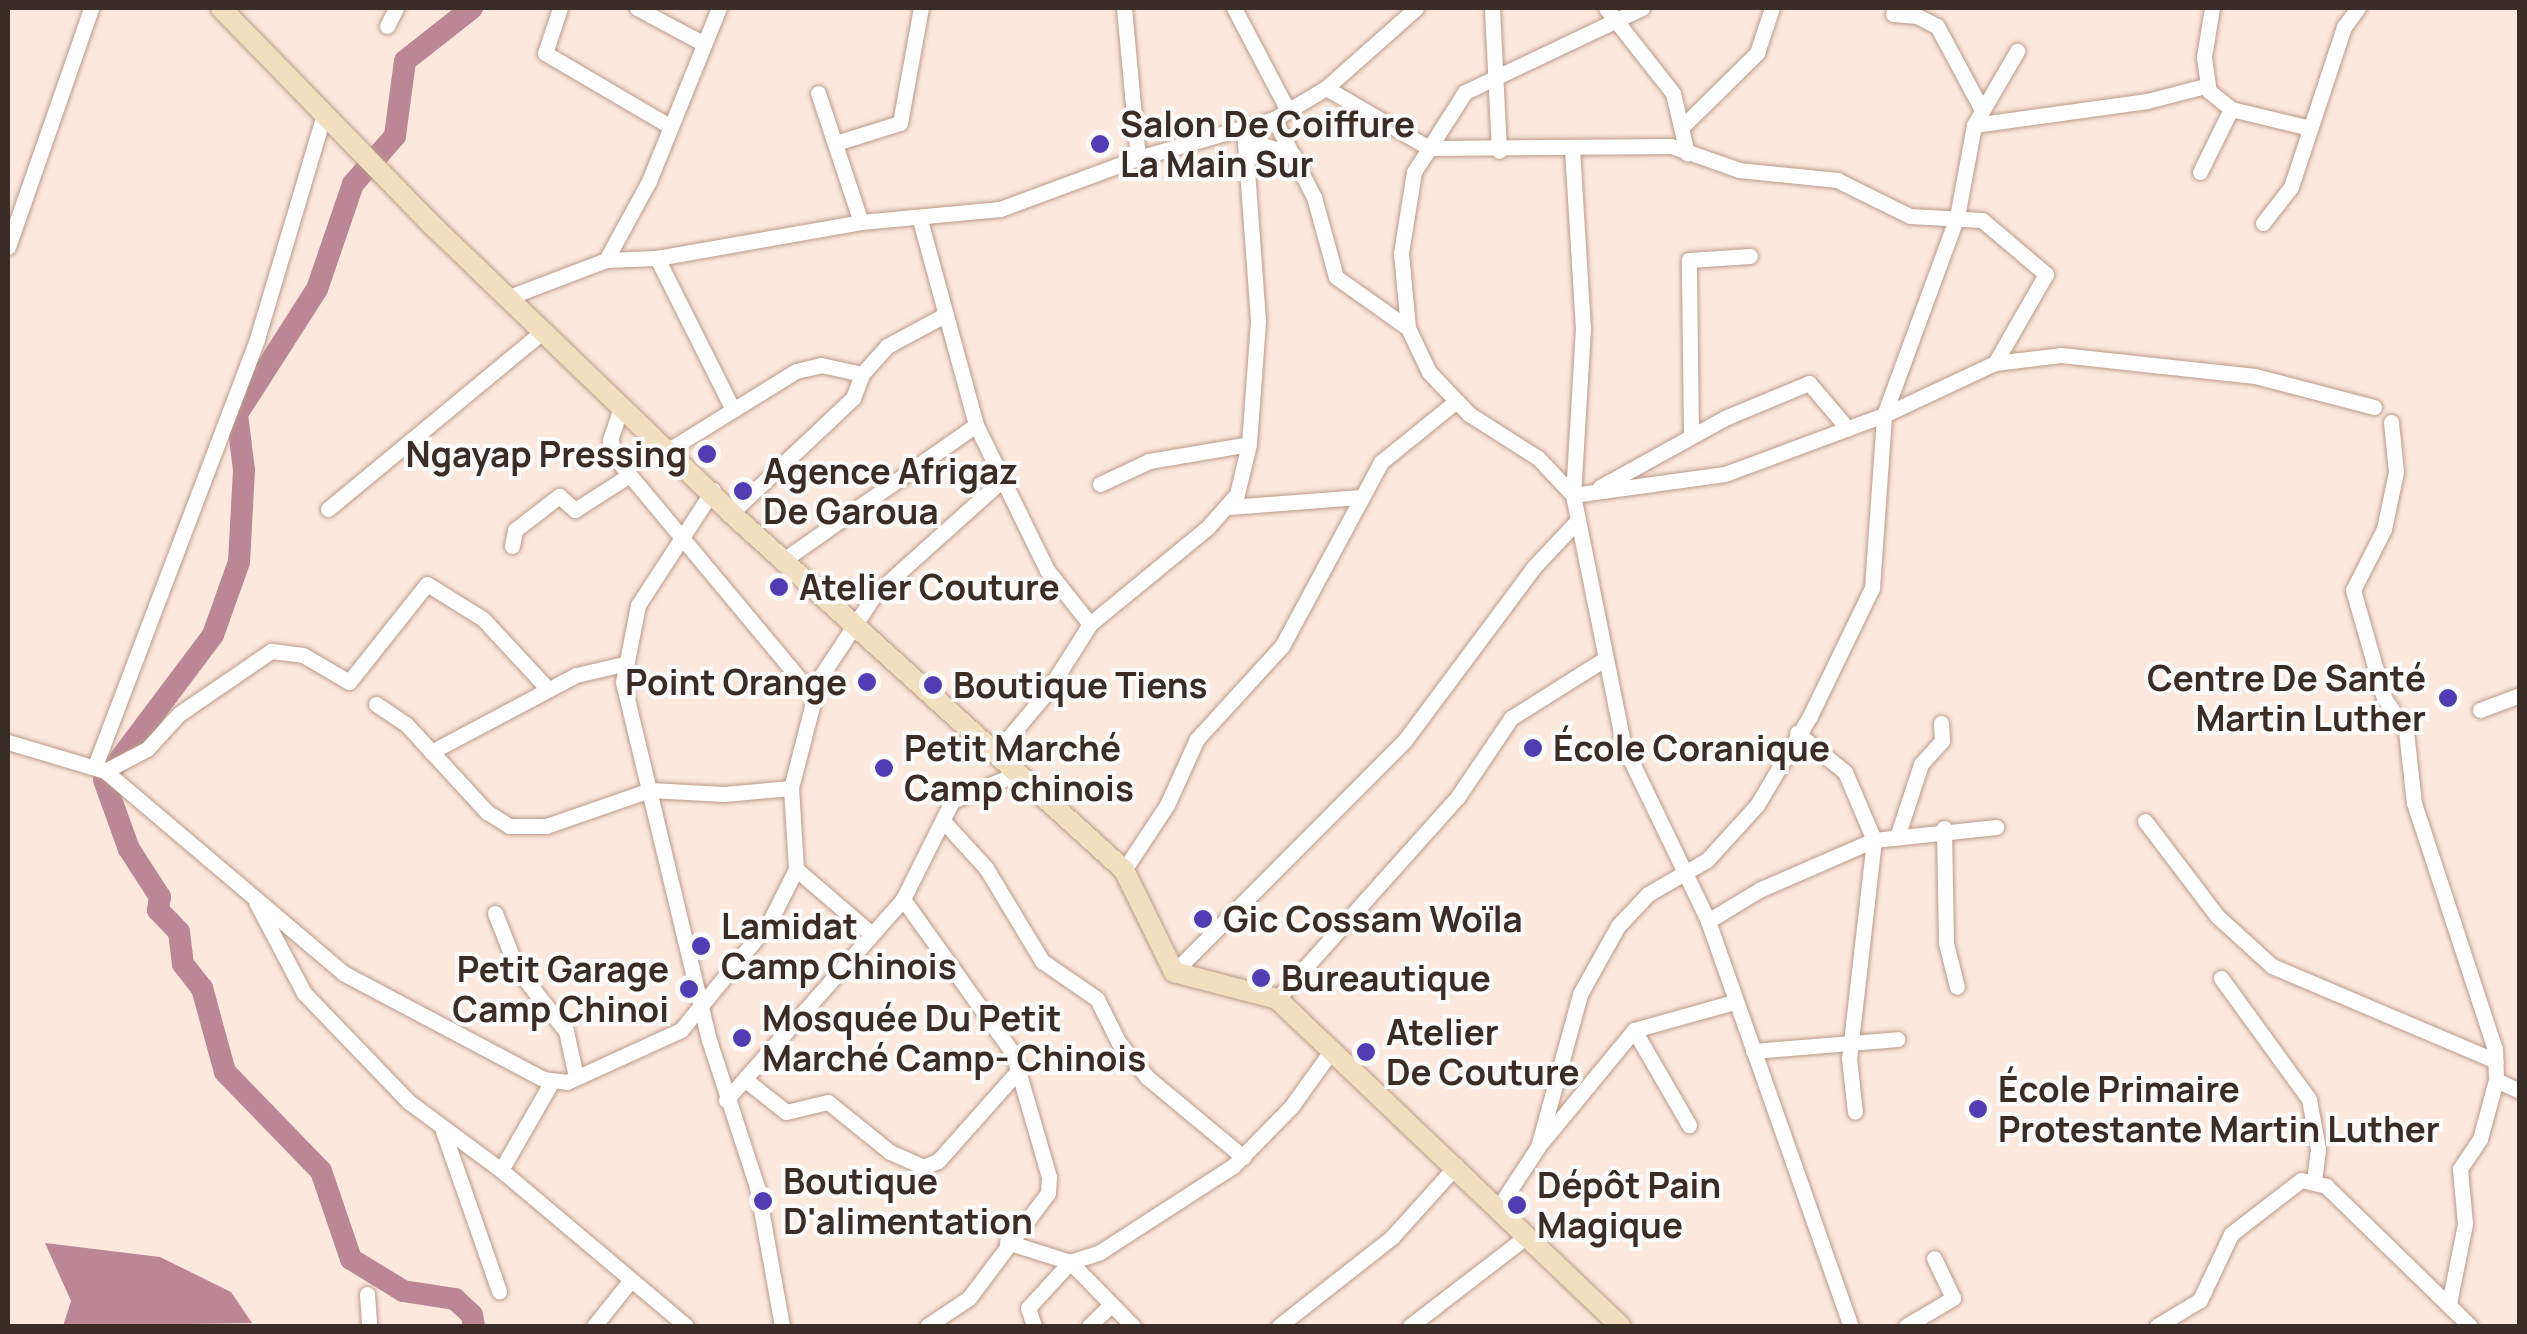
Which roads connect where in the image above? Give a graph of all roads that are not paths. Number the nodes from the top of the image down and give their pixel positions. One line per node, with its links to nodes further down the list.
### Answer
1 (91, 8): 47 (street)
2 (221, 8): 27 (main road)
3 (396, 8): 18 (street)
4 (560, 8): 31 (street)
5 (637, 8): 19 (street)
6 (719, 8): 19 (street)
7 (921, 8): 34 (street)
8 (1124, 8): 41 (street)
9 (1234, 8): 28 (street)
10 (1416, 8): 23 (street)
11 (1492, 8): 21 (street)
12 (1642, 8): 16 (street)
13 (1772, 8): 30 (street)
14 (2212, 8): 22 (street)
15 (2358, 8): 33 (street)
16 (1610, 13): 21 (street); 30 (street)
17 (1893, 14): 25 (street)
18 (387, 26)
19 (704, 44): 31 (street)
20 (2016, 51): 25 (street)
21 (1492, 74): 36 (street); 38 (street)
22 (2206, 86): 26 (street); 29 (street)
23 (1326, 88): 28 (street); 36 (street)
24 (818, 93): 34 (street)
25 (1981, 108): 29 (street)
26 (2231, 109): 33 (street); 42 (street)
27 (324, 114): 51 (main road); 98 (street)
28 (1281, 115): 32 (street); 40 (street)
29 (1974, 125): 43 (street)
30 (1684, 126): 39 (street)
31 (671, 127): 50 (street)
32 (1244, 128): 35 (street); 41 (street)
33 (2310, 128): 46 (street)
34 (836, 143): 45 (street)
35 (1247, 147): 40 (street); 66 (street)
36 (1429, 148): 38 (street); 53 (street)
37 (1572, 149): 38 (street); 39 (street); 68 (street)
38 (1498, 151)
39 (1686, 153): 43 (street)
40 (1293, 155): 53 (street)
41 (1138, 158): 44 (street)
42 (2200, 172)
43 (1957, 216): 55 (street); 61 (street)
44 (920, 220): 45 (street); 52 (street)
45 (862, 222): 49 (street)
46 (2263, 222)
47 (8, 247)
48 (1750, 256): 65 (street)
49 (657, 258): 50 (street); 60 (street)
50 (606, 260): 51 (street)
51 (509, 297): 54 (main road)
52 (943, 316): 56 (street); 63 (street)
53 (1408, 328): 57 (street)
54 (544, 330): 58 (main road); 78 (street)
55 (1995, 363): 59 (street); 61 (street)
56 (862, 374): 60 (street); 79 (street)
57 (1455, 402): 69 (street); 76 (street)
58 (622, 405): 67 (main road); 70 (street)
59 (2374, 407)
60 (733, 410): 67 (street)
61 (1884, 415): 64 (street); 94 (street)
62 (2391, 422): 127 (street)
63 (976, 425): 71 (street); 83 (street)
64 (1848, 429): 65 (street); 73 (street)
65 (1691, 436): 73 (street)
66 (1249, 444): 72 (street); 77 (street)
67 (670, 449): 74 (main road)
68 (1574, 454): 69 (street); 75 (street)
69 (1538, 458): 75 (street)
70 (628, 476): 81 (street); 82 (street)
71 (1003, 479): 84 (street); 85 (street)
72 (1100, 484)
73 (1599, 488): 75 (street)
74 (713, 490): 79 (main road); 81 (street)
75 (1574, 494): 80 (street)
76 (1361, 497): 77 (street); 109 (street)
77 (1230, 507): 85 (street)
78 (328, 509)
79 (730, 513): 83 (main road)
80 (1576, 522): 86 (street); 116 (street)
81 (679, 535): 87 (street); 90 (street)
82 (512, 546)
83 (785, 560): 84 (main road)
84 (852, 622): 90 (street); 97 (main road)
85 (1090, 624): 97 (street)
86 (1603, 660): 110 (street); 119 (street)
87 (624, 664): 88 (street); 101 (street)
88 (548, 689): 96 (street); 98 (street)
89 (2520, 695): 92 (street)
90 (812, 696): 100 (street)
91 (376, 704): 96 (street)
92 (2480, 710)
93 (1941, 723): 106 (street)
94 (1797, 734): 107 (street); 110 (street)
95 (8, 742): 98 (street)
96 (431, 752): 101 (street)
97 (995, 754): 99 (main road)
98 (100, 769): 111 (street)
99 (1016, 774): 103 (street); 109 (main road)
100 (791, 788): 101 (street); 108 (street)
101 (650, 790): 121 (street)
102 (2144, 822): 127 (street)
103 (945, 823): 112 (street); 139 (street)
104 (1996, 827): 105 (street)
105 (1944, 828): 106 (street); 118 (street)
106 (1897, 837): 107 (street)
107 (1874, 840): 114 (street); 124 (street)
108 (796, 869): 115 (street); 121 (street)
109 (1124, 870): 116 (main road)
110 (1687, 873): 114 (street); 138 (street)
111 (253, 896): 132 (street); 137 (street)
112 (903, 899): 115 (street); 128 (street)
113 (496, 914): 129 (street)
114 (1708, 921): 120 (street)
115 (868, 932): 131 (street)
116 (1174, 972): 119 (main road)
117 (2221, 978): 142 (street)
118 (1957, 987)
119 (1277, 999): 125 (main road)
120 (1734, 1002): 122 (street); 126 (street)
121 (701, 1005): 129 (street); 134 (street)
122 (1634, 1030): 136 (street); 138 (street)
123 (1898, 1039): 124 (street)
124 (1852, 1041): 126 (street); 135 (street)
125 (1332, 1050): 139 (street); 140 (main road)
126 (1753, 1051): 164 (street)
127 (2496, 1061): 130 (street)
128 (1018, 1071): 131 (street); 145 (street)
129 (576, 1078): 132 (street)
130 (2496, 1080): 133 (street); 151 (street)
131 (748, 1082): 134 (street)
132 (551, 1083): 141 (street)
133 (2520, 1091)
134 (726, 1100): 156 (street)
135 (1856, 1112)
136 (1689, 1125)
137 (443, 1131): 141 (street); 149 (street)
138 (1538, 1147): 143 (street)
139 (1243, 1157): 147 (street)
140 (1456, 1166): 143 (main road); 161 (street)
141 (501, 1170): 148 (street)
142 (2314, 1180): 151 (street); 166 (street)
143 (1498, 1208): 144 (main road)
144 (1527, 1236): 162 (street); 163 (main road)
145 (1008, 1242): 147 (street); 157 (street)
146 (1934, 1258): 165 (street)
147 (1070, 1262): 152 (street); 158 (street)
148 (630, 1280): 154 (street); 155 (street)
149 (499, 1291)
150 (366, 1294): 153 (street)
151 (2448, 1303): 167 (street)
152 (1111, 1305): 159 (street); 160 (street)
153 (369, 1326)
154 (594, 1326)
155 (686, 1326)
156 (782, 1326)
157 (927, 1326)
158 (1034, 1326)
159 (1088, 1326)
160 (1133, 1326)
161 (1280, 1326)
162 (1410, 1326)
163 (1620, 1326)
164 (1851, 1326)
165 (1906, 1326)
166 (2157, 1326)
167 (2470, 1326)

